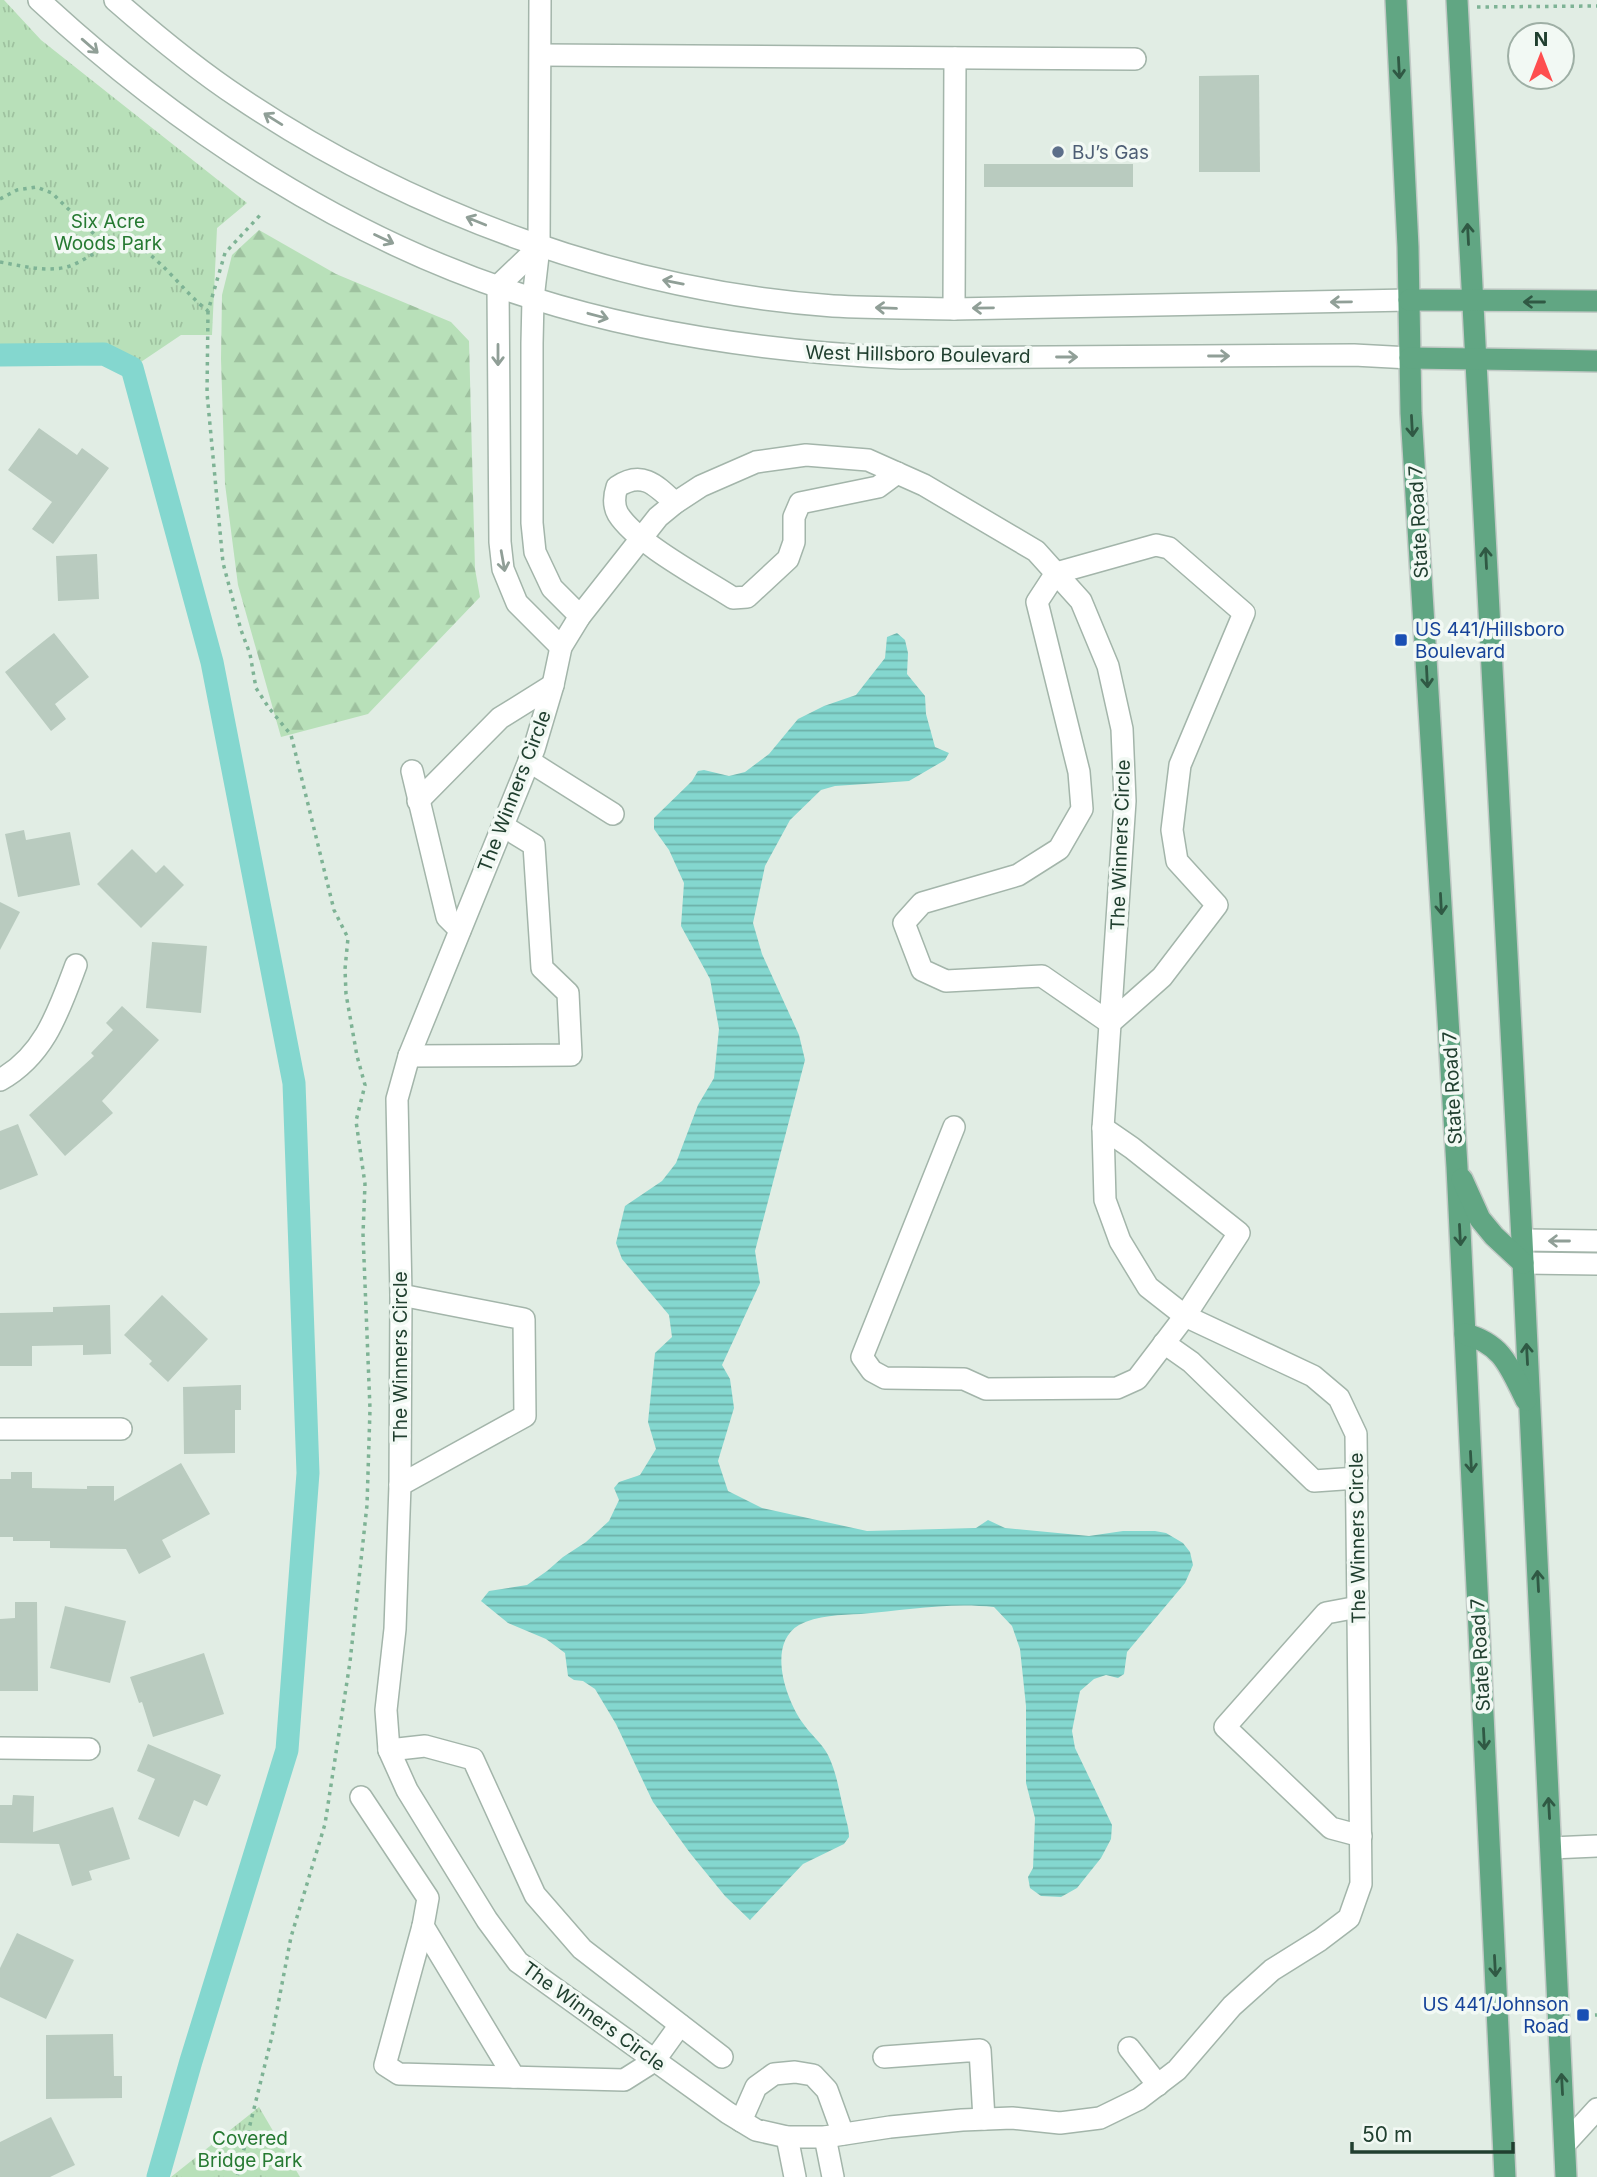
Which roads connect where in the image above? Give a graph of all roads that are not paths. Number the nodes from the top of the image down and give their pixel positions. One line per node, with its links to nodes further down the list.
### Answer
1 (39, 0): 10 (street, West Hillsboro Boulevard, one-way to 10)
2 (115, 0): 9 (street, one-way to 2)
3 (540, 0): 6 (street)
4 (1396, 0): 12 (main road, State Road 7, one-way to 12)
5 (1457, 0): 14 (main road, one-way to 5)
6 (541, 55): 7 (street); 9 (street)
7 (955, 58): 8 (street); 15 (street)
8 (1135, 60)
9 (539, 247): 10 (street); 11 (street); 15 (street, one-way to 9)
10 (498, 286): 11 (street, West Hillsboro Boulevard); 21 (street, one-way to 21)
11 (533, 299): 16 (street, West Hillsboro Boulevard, one-way to 16); 20 (street)
12 (1409, 300): 14 (main road); 15 (street, one-way to 15); 16 (main road, State Road 7)
13 (1597, 301): 14 (main road, one-way to 14)
14 (1472, 302): 17 (main road)
15 (954, 309)
16 (1410, 358): 17 (main road, West Hillsboro Boulevard); 40 (main road, State Road 7, one-way to 40)
17 (1475, 359): 18 (main road, West Hillsboro Boulevard); 41 (main road, one-way to 17)
18 (1597, 361)
19 (897, 473): 22 (street, The Winners Circle); 23 (street); 24 (street, The Winners Circle)
20 (532, 492): 21 (street); 25 (street)
21 (500, 493): 26 (street, one-way to 26)
22 (675, 503): 23 (street, The Winners Circle); 23 (street)
23 (641, 538): 25 (street, The Winners Circle)
24 (1056, 573): 35 (street, The Winners Circle); 35 (street); 35 (street)
25 (580, 616): 26 (street, The Winners Circle)
26 (561, 647): 27 (street, The Winners Circle)
27 (553, 685): 28 (street, The Winners Circle); 30 (street)
28 (529, 761): 31 (street); 32 (street, The Winners Circle)
29 (412, 771): 30 (street)
30 (418, 801): 33 (street)
31 (613, 814)
32 (503, 826): 33 (street, The Winners Circle); 36 (street)
33 (460, 930): 36 (street, The Winners Circle)
34 (76, 965): 37 (street)
35 (1110, 1023): 39 (street, The Winners Circle)
36 (409, 1056): 45 (street, The Winners Circle)
37 (0, 1080)
38 (954, 1127): 48 (street)
39 (1103, 1128): 46 (street, The Winners Circle); 46 (street)
40 (1457, 1167): 43 (main road); 47 (main road, State Road 7, one-way to 47)
41 (1522, 1240): 42 (street, one-way to 41); 43 (main road)
42 (1597, 1241)
43 (1523, 1263): 44 (street); 49 (main road, one-way to 43)
44 (1597, 1264)
45 (401, 1295): 53 (street, The Winners Circle); 53 (street)
46 (1185, 1316): 48 (street); 52 (street, The Winners Circle)
47 (1465, 1334): 49 (main road); 78 (main road, State Road 7, one-way to 78)
48 (1164, 1343): 52 (street)
49 (1530, 1408): 61 (main road, one-way to 49)
50 (0, 1429): 51 (street)
51 (121, 1429)
52 (1357, 1478): 54 (street, The Winners Circle)
53 (400, 1485): 57 (street, The Winners Circle)
54 (1358, 1607): 59 (street, The Winners Circle); 59 (street)
55 (0, 1748): 56 (street)
56 (89, 1749)
57 (389, 1751): 63 (street); 67 (street, The Winners Circle)
58 (361, 1797): 62 (street)
59 (1361, 1836): 69 (street, The Winners Circle)
60 (1597, 1846): 61 (street)
61 (1551, 1848): 75 (main road, one-way to 61)
62 (423, 1926): 68 (street); 68 (street)
63 (680, 2025): 65 (street); 67 (street)
64 (1129, 2048): 69 (street)
65 (722, 2057)
66 (884, 2057): 71 (street)
67 (654, 2061): 68 (street); 72 (street, The Winners Circle)
68 (514, 2077)
69 (1158, 2085): 71 (street, The Winners Circle)
70 (1597, 2109): 75 (street)
71 (984, 2119): 73 (street, The Winners Circle)
72 (741, 2121): 73 (street); 74 (street, The Winners Circle)
73 (834, 2136): 74 (street, The Winners Circle); 77 (street)
74 (787, 2137): 76 (street)
75 (1565, 2144): 79 (main road)
76 (795, 2177)
77 (833, 2177)
78 (1505, 2177)
79 (1566, 2177)

